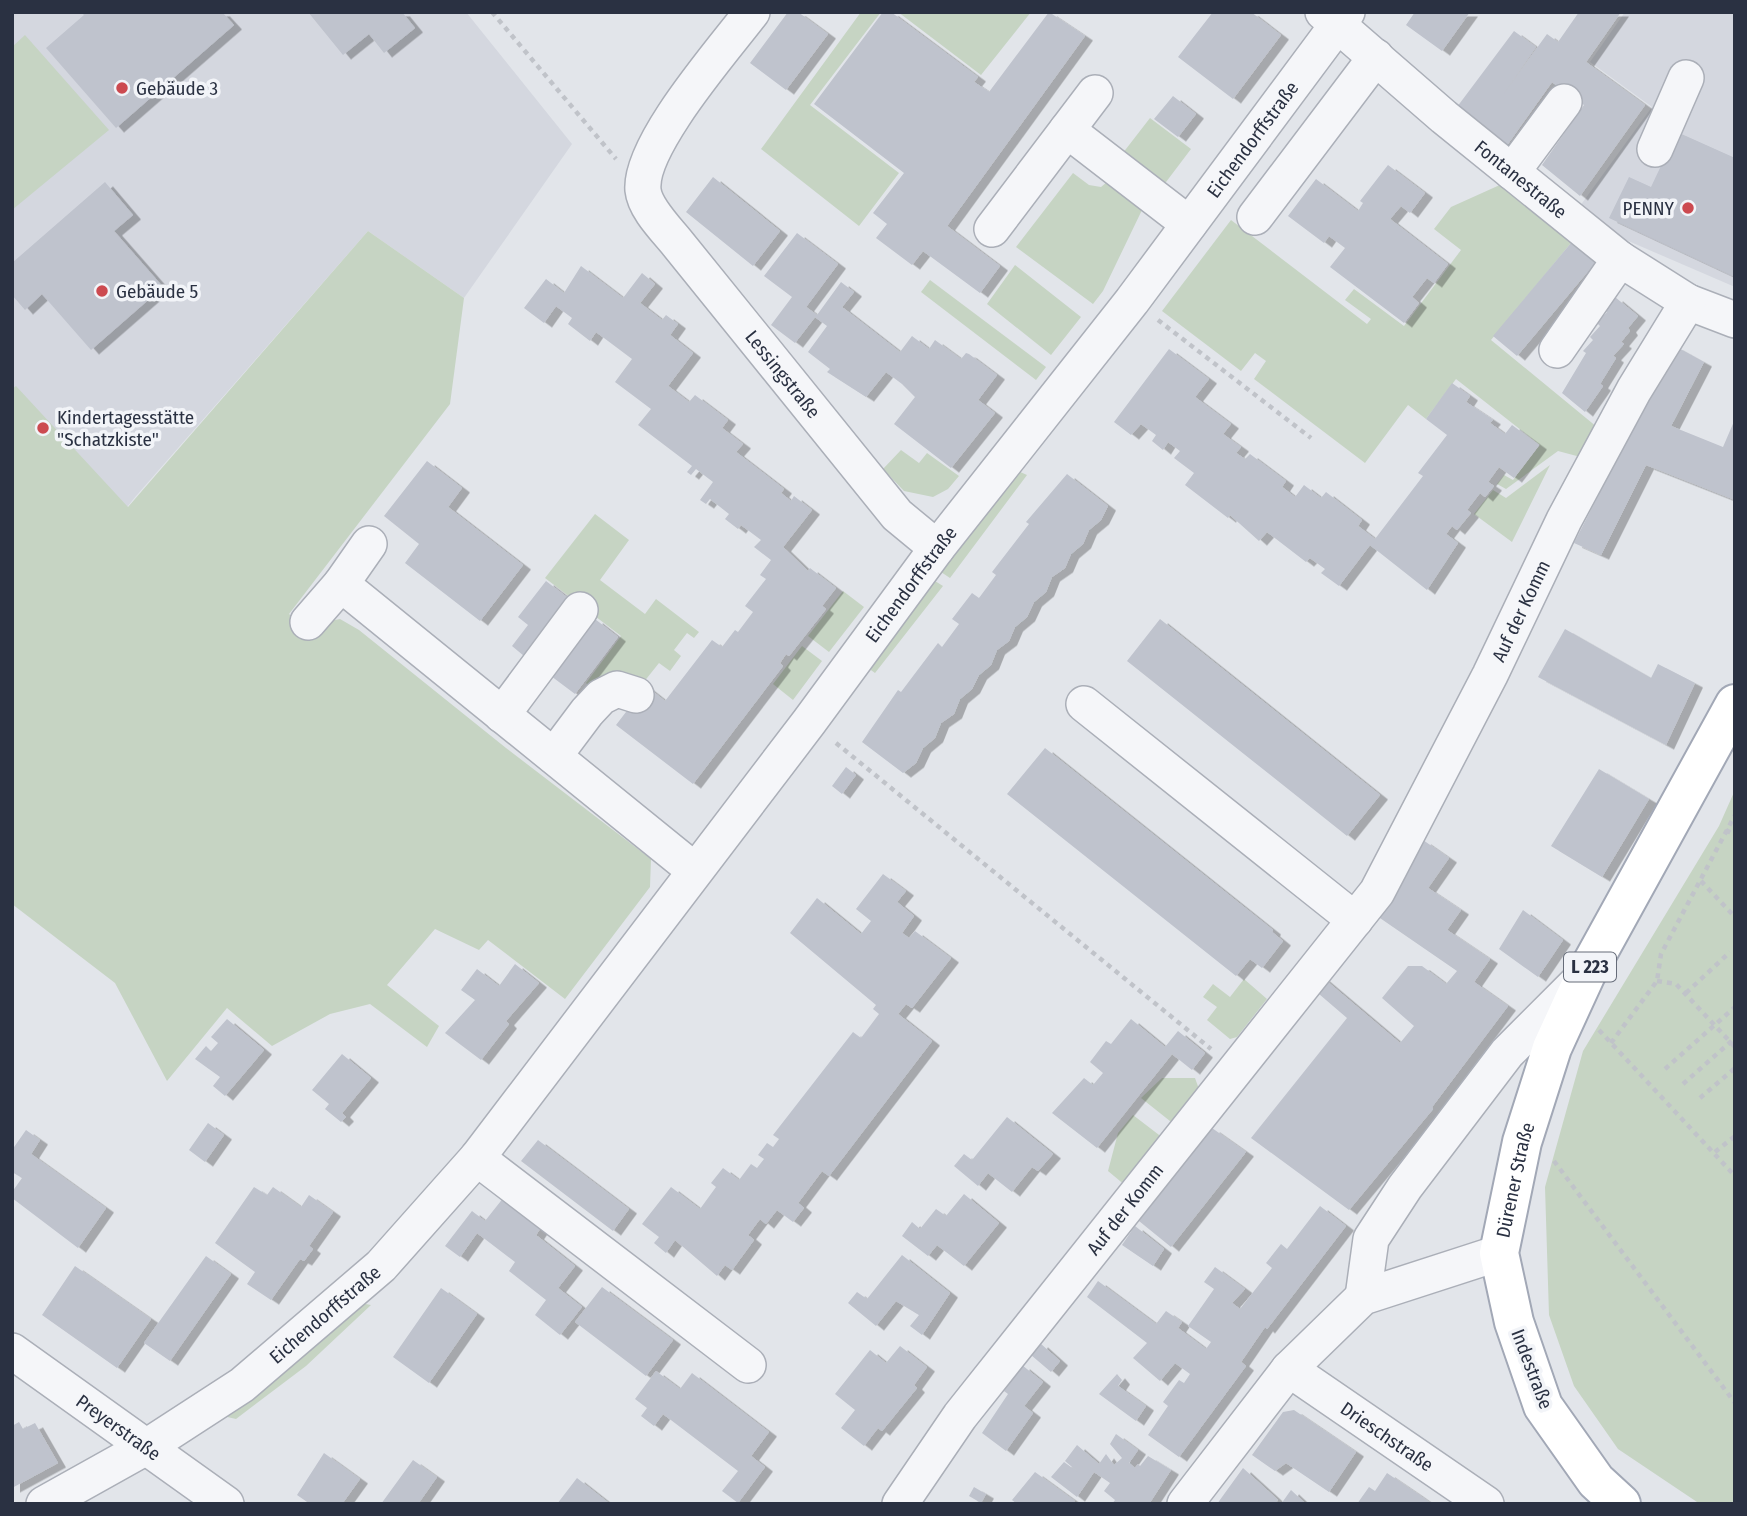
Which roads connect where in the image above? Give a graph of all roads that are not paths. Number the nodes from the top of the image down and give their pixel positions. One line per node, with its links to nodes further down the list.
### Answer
1 (752, 12): 18 (street, Lessingstraße)
2 (1336, 16): 3 (street, Fontanestraße); 11 (street, Eichendorffstraße)
3 (1376, 57): 9 (street, Fontanestraße); 10 (street)
4 (1686, 78): 8 (street)
5 (1095, 93): 7 (street)
6 (1564, 102): 9 (street)
7 (1067, 130): 11 (street); 12 (street)
8 (1656, 149)
9 (1512, 172): 13 (street, Fontanestraße)
10 (1255, 217)
11 (1189, 225): 18 (street, Eichendorffstraße)
12 (992, 229)
13 (1620, 259): 14 (street, Fontanestraße); 16 (street)
14 (1688, 302): 15 (street, Fontanestraße); 28 (street, Auf der Komm)
15 (1735, 320)
16 (1557, 350)
17 (369, 544): 19 (street)
18 (937, 548): 27 (street, Eichendorffstraße)
19 (341, 584): 21 (street); 25 (street)
20 (580, 610): 25 (street)
21 (308, 622)
22 (636, 695): 26 (street)
23 (1084, 704): 28 (street)
24 (1735, 704): 29 (main road, Dürener Straße / L 223)
25 (502, 715): 26 (street)
26 (554, 756): 27 (street)
27 (694, 870): 30 (street, Eichendorffstraße)
28 (1356, 920): 39 (street, Auf der Komm)
29 (1586, 974): 31 (main road, Dürener Straße / L 223); 32 (street, Dürener Straße)
30 (477, 1158): 34 (street); 36 (street, Eichendorffstraße)
31 (1499, 1253): 32 (street, Dürener Straße); 42 (main road, Indestraße / L 223)
32 (1363, 1297): 35 (street, Dürener Straße)
33 (12, 1351): 36 (street, Preyerstraße)
34 (748, 1365)
35 (1289, 1369): 40 (street, Dürener Straße); 41 (street, Drieschstraße)
36 (148, 1446): 37 (street, Eichendorffstraße); 38 (street, Preyerstraße)
37 (44, 1504)
38 (226, 1504)
39 (900, 1504)
40 (1185, 1504)
41 (1486, 1504)
42 (1621, 1504)

